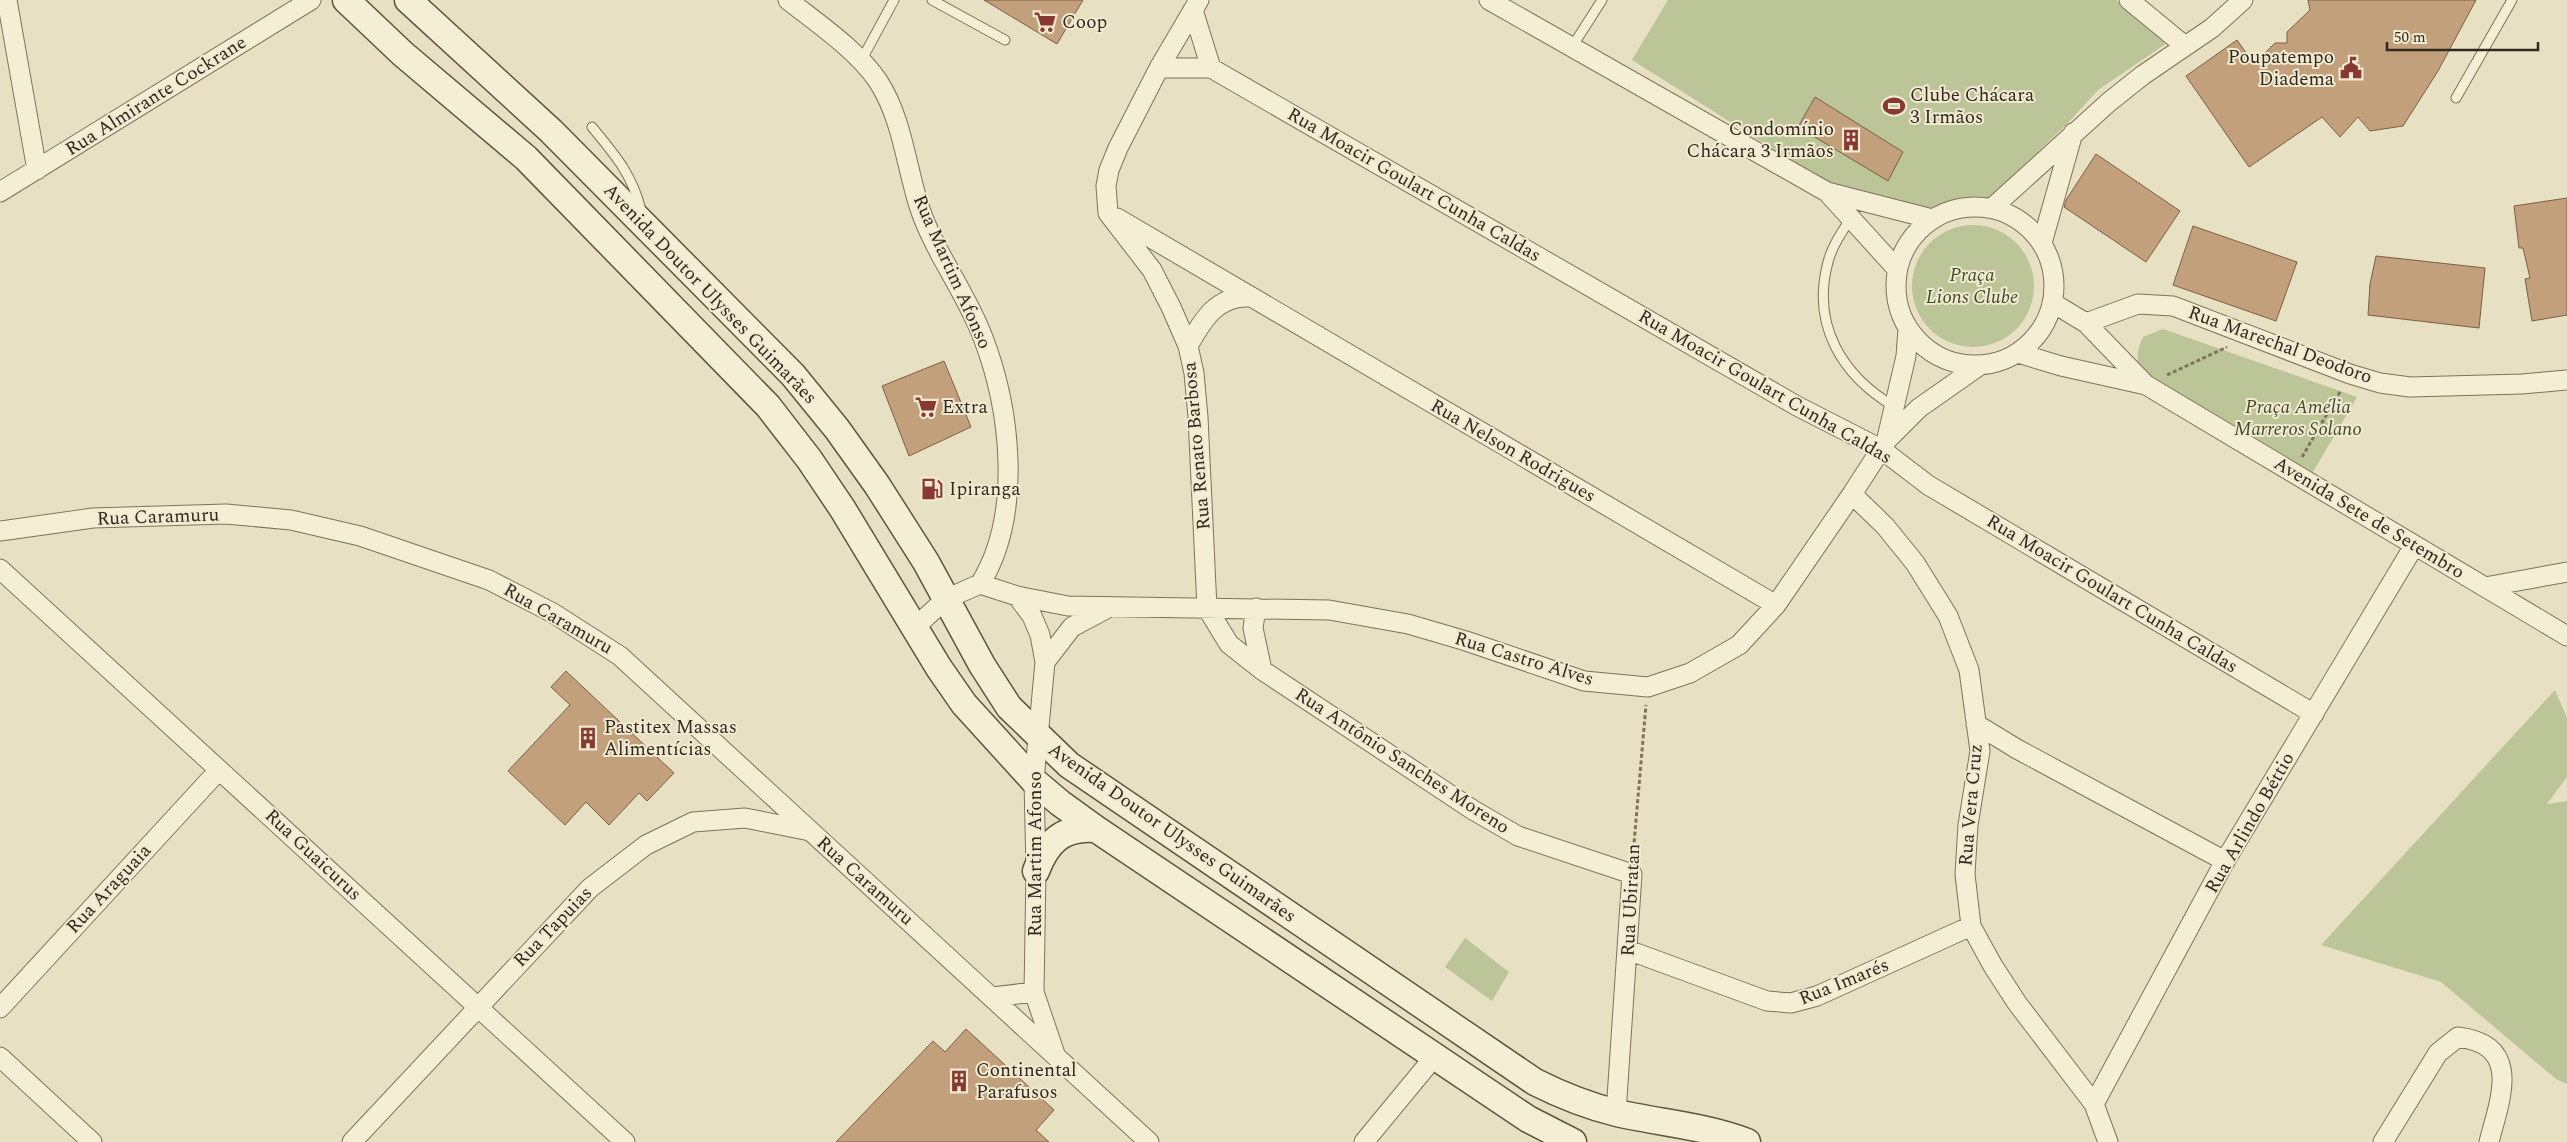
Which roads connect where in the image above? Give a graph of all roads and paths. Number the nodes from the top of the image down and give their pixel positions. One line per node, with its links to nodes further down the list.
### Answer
1 (7, 0): 23 (street)
2 (312, 0): 23 (street, Rua Almirante Cockrane)
3 (346, 0): 60 (main road, Avenida Doutor Ulysses Guimarães)
4 (408, 0): 30 (main road, Avenida Doutor Ulysses Guimarães)
5 (788, 0): 17 (street, Rua Martim Afonso)
6 (894, 0): 17 (lane)
7 (932, 0): 14 (lane)
8 (1489, 0): 16 (street)
9 (1602, 0): 16 (lane)
10 (2129, 0): 15 (street)
11 (2243, 0): 15 (street)
12 (2512, 0): 20 (lane)
13 (1196, 5): 18 (street); 19 (street)
14 (1005, 40)
15 (2185, 46): 22 (street)
16 (1572, 47): 25 (street)
17 (861, 62): 52 (street, Rua Martim Afonso)
18 (1159, 68): 19 (street, Rua Moacir Goulart Cunha Caldas); 27 (street)
19 (1211, 68): 45 (street, Rua Moacir Goulart Cunha Caldas)
20 (2456, 98)
21 (592, 127): 30 (lane)
22 (2074, 132): 26 (street); 31 (street)
23 (37, 170): 24 (street, Rua Almirante Cockrane)
24 (0, 192)
25 (1828, 192): 28 (street); 29 (street)
26 (1992, 208): 29 (street); 31 (street)
27 (1108, 213): 33 (street, Rua Nelson Rodrigues); 38 (street, Rua Renato Barbosa)
28 (1851, 218): 32 (street); 44 (lane)
29 (1932, 218): 32 (street)
30 (644, 222): 55 (main road, Avenida Doutor Ulysses Guimarães)
31 (2042, 243): 34 (street)
32 (1897, 269): 36 (street)
33 (1249, 297): 38 (street); 56 (street, Rua Nelson Rodrigues)
34 (2053, 303): 35 (street, Avenida Sete de Setembro); 39 (street)
35 (2086, 323): 37 (street, Rua Marechal Deodoro); 43 (street, Avenida Sete de Setembro)
36 (1908, 329): 40 (street); 44 (street, Rua Castro Alves)
37 (2253, 335): 41 (street, Rua Marechal Deodoro); 43 (path)
38 (1188, 346): 58 (street, Rua Renato Barbosa)
39 (2018, 353): 40 (street); 43 (street, Avenida Sete de Setembro)
40 (1979, 366): 45 (street, Rua Castro Alves)
41 (2350, 374): 42 (street, Rua Marechal Deodoro); 46 (path)
42 (2567, 380)
43 (2146, 385): 46 (street, Avenida Sete de Setembro)
44 (1895, 407): 45 (street, Rua Castro Alves)
45 (1884, 444): 47 (street, Rua Castro Alves); 65 (street, Rua Moacir Goulart Cunha Caldas)
46 (2294, 472): 49 (street, Avenida Sete de Setembro)
47 (1852, 494): 56 (street, Rua Castro Alves); 66 (street, Rua Vera Cruz)
48 (0, 531): 71 (street, Rua Caramuru)
49 (2414, 546): 53 (street, Avenida Sete de Setembro); 65 (street, Rua Arlindo Béttio)
50 (0, 569): 68 (street, Rua Guaicurus)
51 (2567, 572): 53 (street)
52 (980, 584): 54 (street, Rua Castro Alves); 55 (street)
53 (2485, 587): 61 (street, Avenida Sete de Setembro)
54 (1017, 596): 57 (street, Rua Castro Alves); 62 (street, Rua Martim Afonso)
55 (946, 599): 60 (street); 67 (main road, Avenida Doutor Ulysses Guimarães)
56 (1776, 605): 64 (street, Rua Castro Alves)
57 (1108, 608): 58 (street, Rua Castro Alves); 62 (street, Rua Castro Alves)
58 (1206, 608): 59 (street, Rua Castro Alves); 63 (street, Rua Antônio Sanches Moreno)
59 (1256, 608): 63 (street); 64 (street, Rua Castro Alves)
60 (915, 627): 69 (main road, Avenida Doutor Ulysses Guimarães)
61 (2567, 636)
62 (1045, 662): 67 (street, Rua Martim Afonso)
63 (1262, 670): 74 (street, Rua Antônio Sanches Moreno)
64 (1648, 687): 74 (path, Rua Ubiratan)
65 (2314, 714): 72 (street, Rua Arlindo Béttio)
66 (1976, 724): 72 (street); 75 (street, Rua Vera Cruz)
67 (1037, 737): 69 (street, Rua Martim Afonso); 85 (main road, Avenida Doutor Ulysses Guimarães)
68 (219, 770): 79 (street, Rua Guaicurus); 80 (street, Rua Araguaia)
69 (1034, 780): 70 (main road, Avenida Doutor Ulysses Guimarães); 73 (street, Rua Martim Afonso)
70 (1096, 829): 73 (main road); 82 (main road, Avenida Doutor Ulysses Guimarães)
71 (810, 831): 78 (street, Rua Caramuru); 79 (street, Rua Tapuias)
72 (2225, 861): 84 (street, Rua Arlindo Béttio)
73 (1036, 871): 77 (street, Rua Martim Afonso)
74 (1632, 874): 76 (street, Rua Ubiratan)
75 (1971, 926): 76 (street, Rua Imarés); 84 (street, Rua Vera Cruz)
76 (1628, 950): 85 (street, Rua Ubiratan)
77 (1034, 992): 78 (street); 81 (street, Rua Martim Afonso)
78 (994, 997): 81 (street, Rua Caramuru)
79 (477, 1006): 87 (street, Rua Tapuias); 88 (street, Rua Guaicurus)
80 (0, 1008)
81 (1056, 1056): 89 (street, Rua Caramuru)
82 (1435, 1056): 90 (street); 91 (main road, Avenida Doutor Ulysses Guimarães)
83 (0, 1057): 86 (street)
84 (2094, 1104): 93 (street, Rua Vera Cruz)
85 (1616, 1113): 92 (main road, Avenida Doutor Ulysses Guimarães)
86 (92, 1142)
87 (352, 1142)
88 (625, 1142)
89 (1149, 1142)
90 (1364, 1142)
91 (1573, 1142)
92 (1747, 1142)
93 (2108, 1142)
94 (2383, 1142): 95 (street)
95 (2489, 1142)

